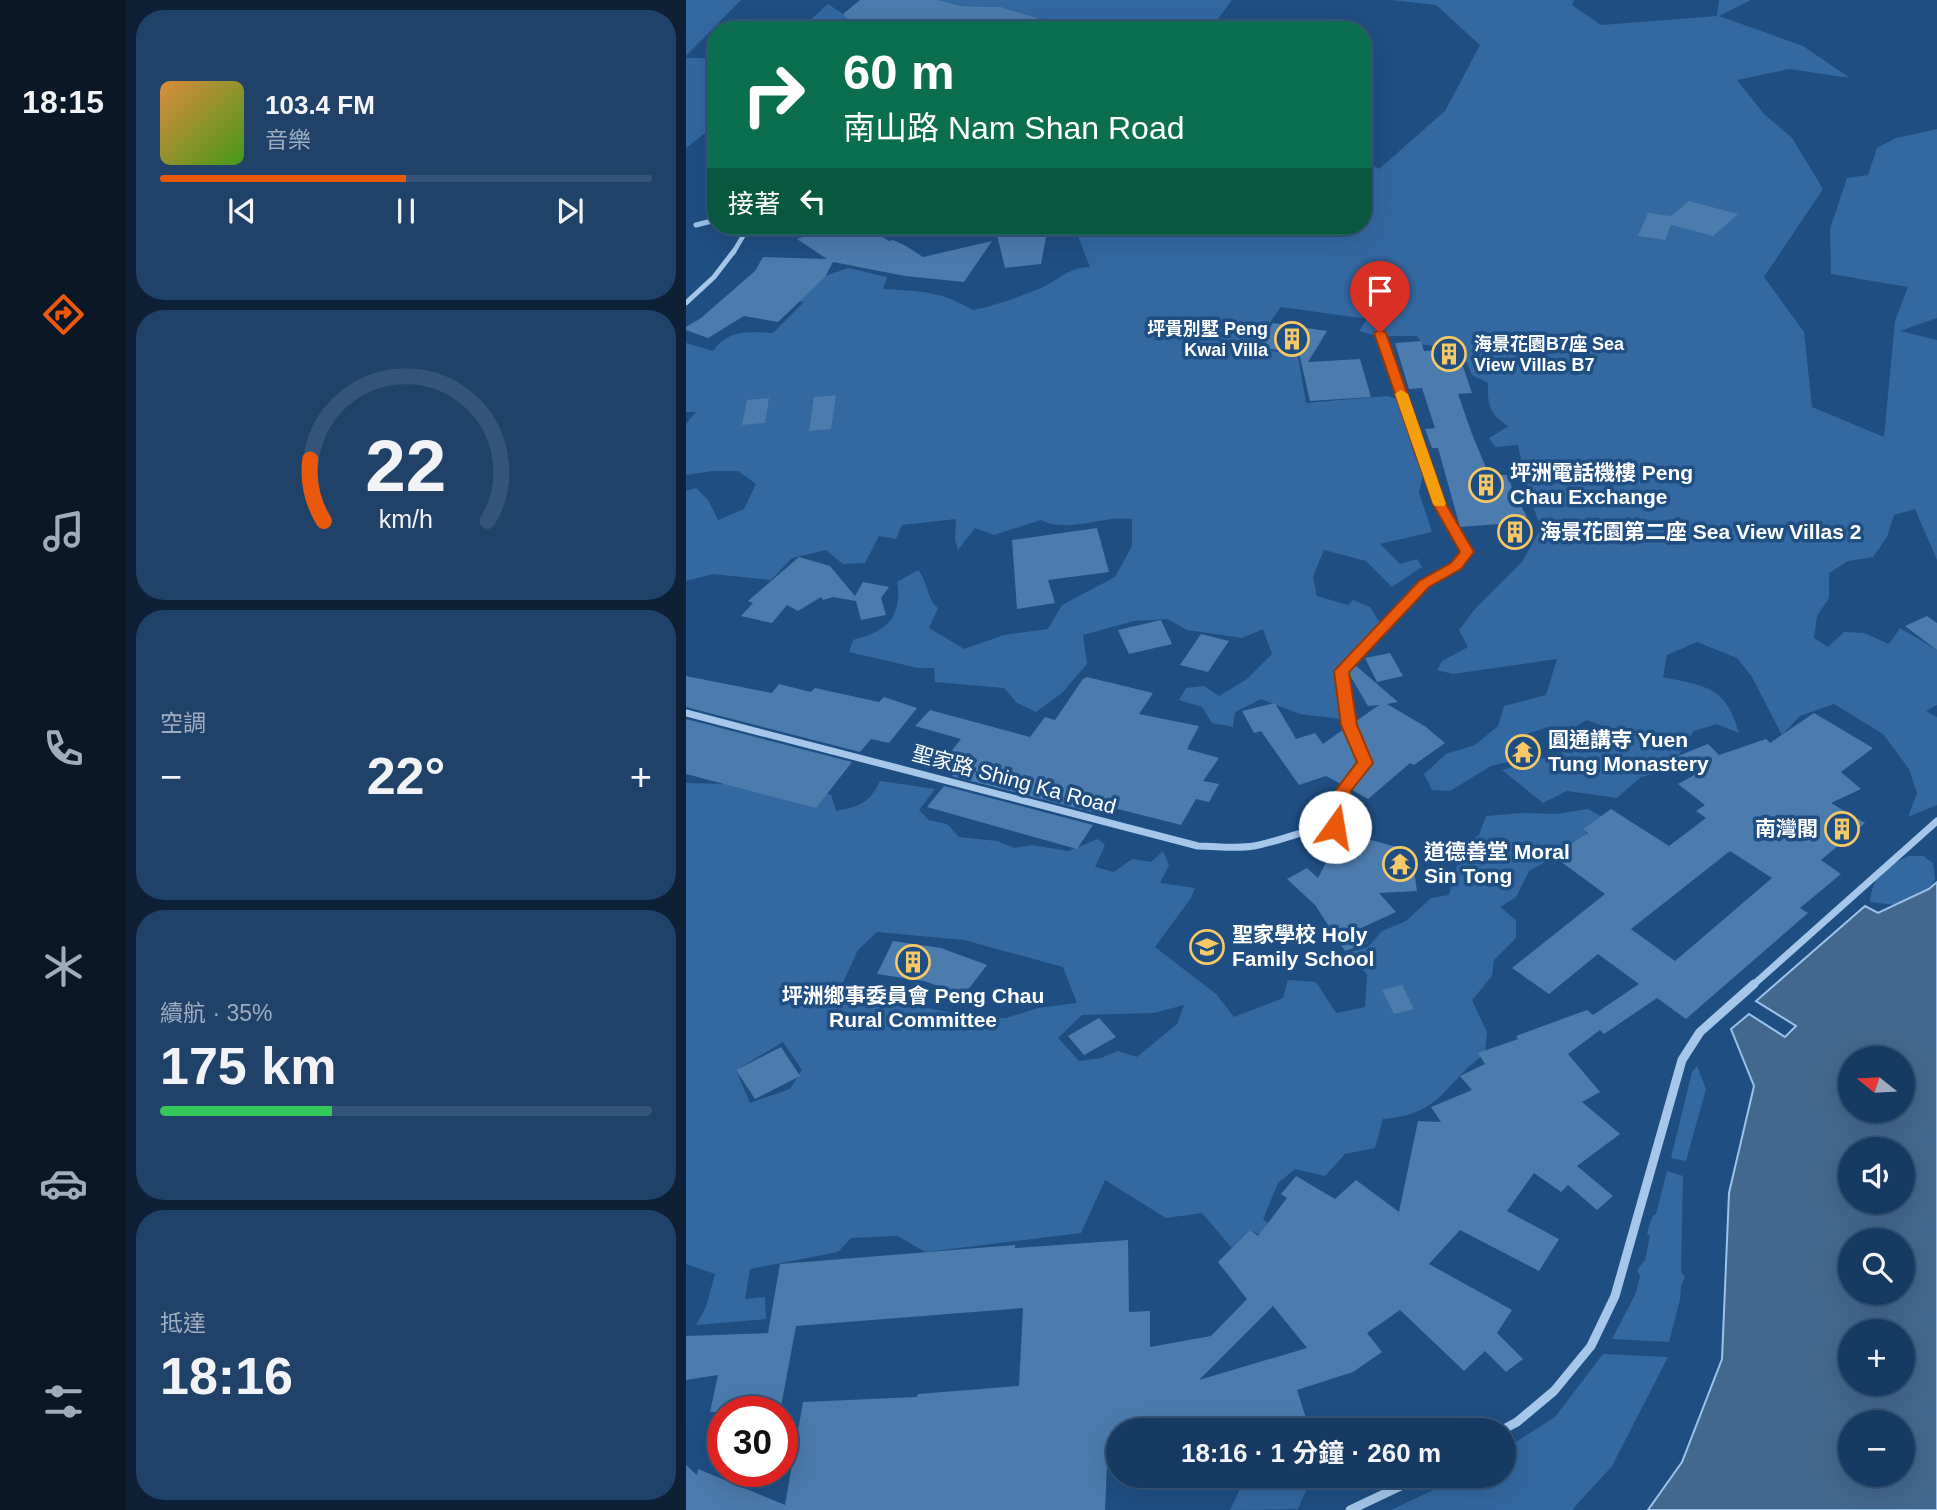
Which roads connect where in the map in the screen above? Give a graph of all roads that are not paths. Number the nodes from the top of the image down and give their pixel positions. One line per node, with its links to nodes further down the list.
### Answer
1 (744, 235): 2 (street)
2 (686, 303)
3 (1380, 333): 4 (street, 聖家路 Shing Ka Road)
4 (686, 713)
5 (1937, 821): 6 (street)
6 (1516, 1423)
7 (1396, 1488): 8 (street)
8 (1350, 1510)

